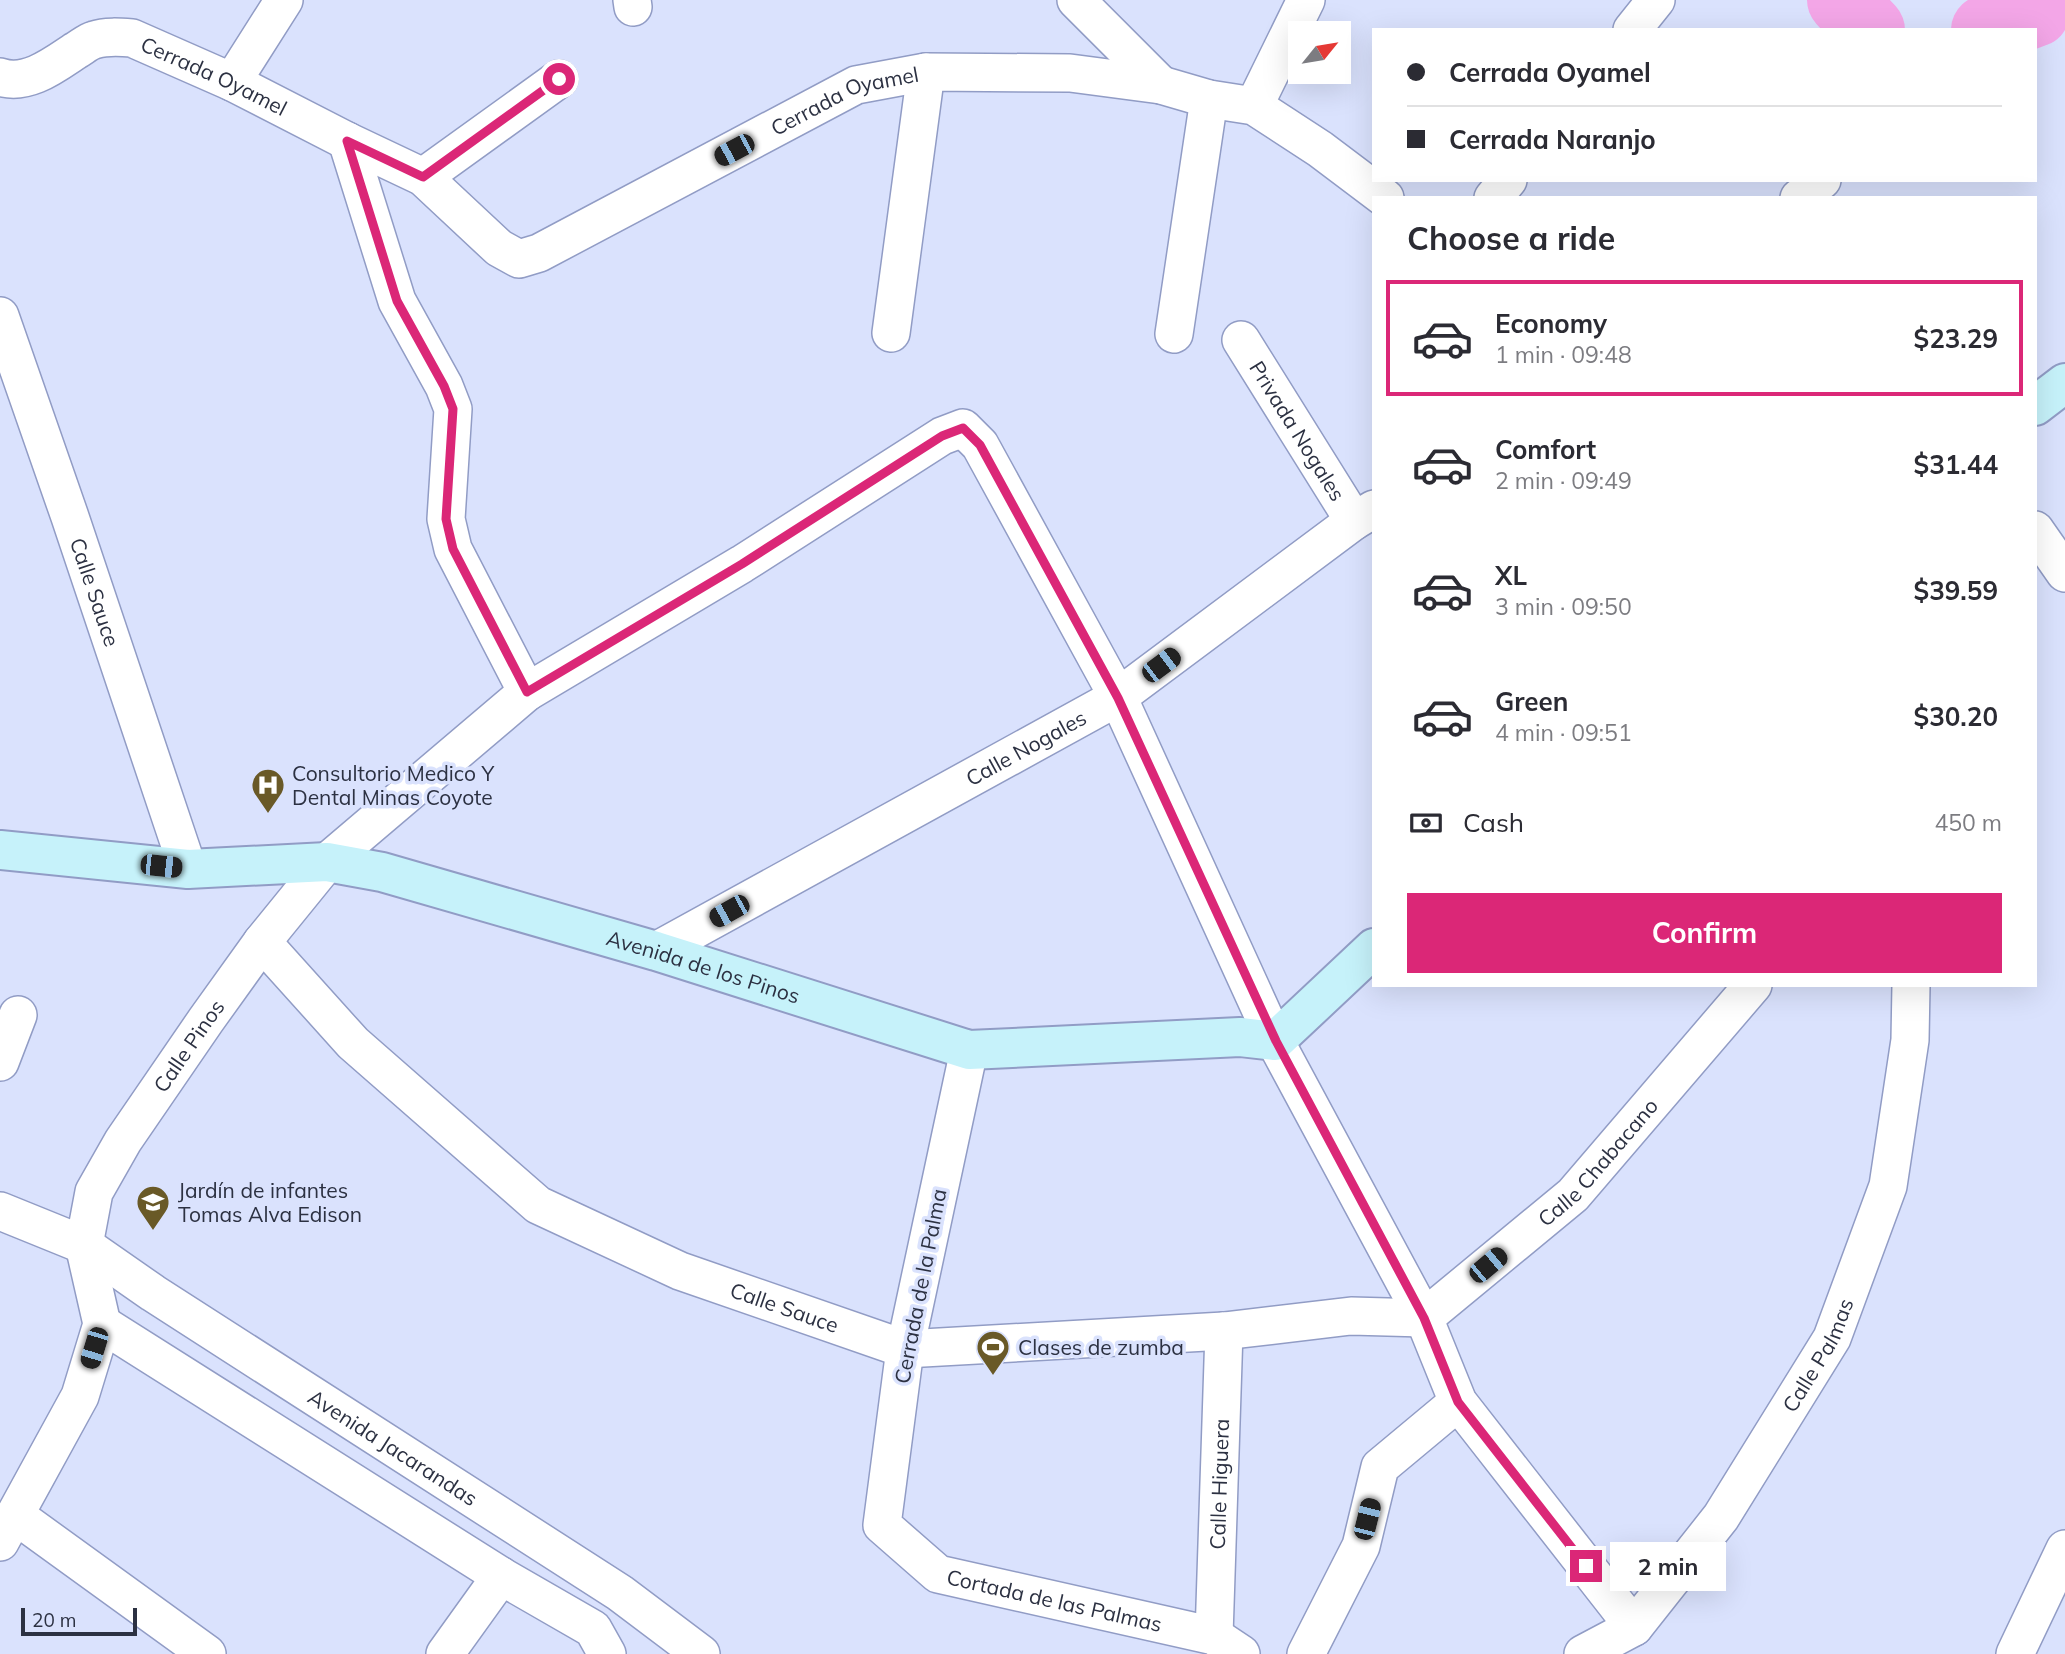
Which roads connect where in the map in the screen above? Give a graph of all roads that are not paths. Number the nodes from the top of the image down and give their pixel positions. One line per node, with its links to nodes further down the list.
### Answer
1 (284, 0): 9 (street)
2 (1076, 0): 10 (street)
3 (1306, 0): 12 (street)
4 (1656, 0): 5 (street)
5 (1634, 28)
6 (926, 72): 10 (street, Cerrada Oyamel); 14 (street, Cerrada Oyamel); 21 (street)
7 (0, 77): 9 (street, Cerrada Oyamel)
8 (559, 79): 14 (street)
9 (232, 82): 13 (street, Cerrada Oyamel)
10 (1161, 85): 11 (street, Cerrada Oyamel)
11 (1209, 99): 12 (street, Cerrada Oyamel); 22 (street)
12 (1254, 106): 17 (street)
13 (347, 141): 14 (street, Cerrada Oyamel); 29 (street)
14 (423, 177)
15 (1506, 182): 18 (street)
16 (1819, 182): 19 (street)
17 (1382, 196)
18 (1495, 196)
19 (1802, 196)
20 (0, 316): 33 (street, Calle Sauce)
21 (891, 333)
22 (1174, 334)
23 (1241, 340): 26 (street, Privada Nogales)
24 (2065, 383): 25 (street)
25 (2037, 404)
26 (1364, 515): 30 (street, Calle Nogales)
27 (2037, 533): 28 (street)
28 (2065, 573)
29 (527, 692): 30 (street, Calle Pinos); 32 (street, Calle Pinos)
30 (1118, 698): 36 (street, Calle Nogales); 40 (street)
31 (0, 850): 33 (street, Avenida de los Pinos)
32 (327, 862): 33 (street, Avenida de los Pinos); 34 (street, Calle Pinos); 36 (street, Avenida de los Pinos)
33 (188, 869)
34 (262, 942): 44 (street, Calle Pinos); 48 (street, Calle Sauce)
35 (1372, 950): 40 (street)
36 (656, 951): 41 (street, Avenida de los Pinos)
37 (1751, 987): 45 (street, Calle Chabacano)
38 (1911, 987): 55 (street, Calle Palmas)
39 (18, 1015): 42 (street)
40 (1276, 1041): 41 (street, Avenida de los Pinos); 45 (street)
41 (969, 1050): 48 (street, Cerrada de la Palma)
42 (0, 1062)
43 (0, 1211): 44 (street, Avenida Jacarandas)
44 (84, 1245): 46 (street); 54 (street, Avenida Jacarandas)
45 (1424, 1318): 47 (street, Calle Sauce); 49 (street)
46 (102, 1324): 51 (street); 53 (street)
47 (1224, 1331): 48 (street, Calle Sauce); 56 (street, Calle Higuera)
48 (905, 1349): 50 (street, Cerrada de la Palma)
49 (1458, 1402): 55 (street); 61 (street)
50 (882, 1525): 56 (street, Cortada de las Palmas)
51 (7, 1528): 58 (street)
52 (2065, 1549): 63 (street)
53 (501, 1577): 57 (street); 59 (street)
54 (620, 1593): 57 (street); 60 (street, Avenida Jacarandas)
55 (1634, 1627): 62 (street, Calle Palmas)
56 (1227, 1645)
57 (591, 1646)
58 (206, 1654)
59 (445, 1654)
60 (701, 1654)
61 (1306, 1654)
62 (1583, 1654)
63 (2015, 1654)

